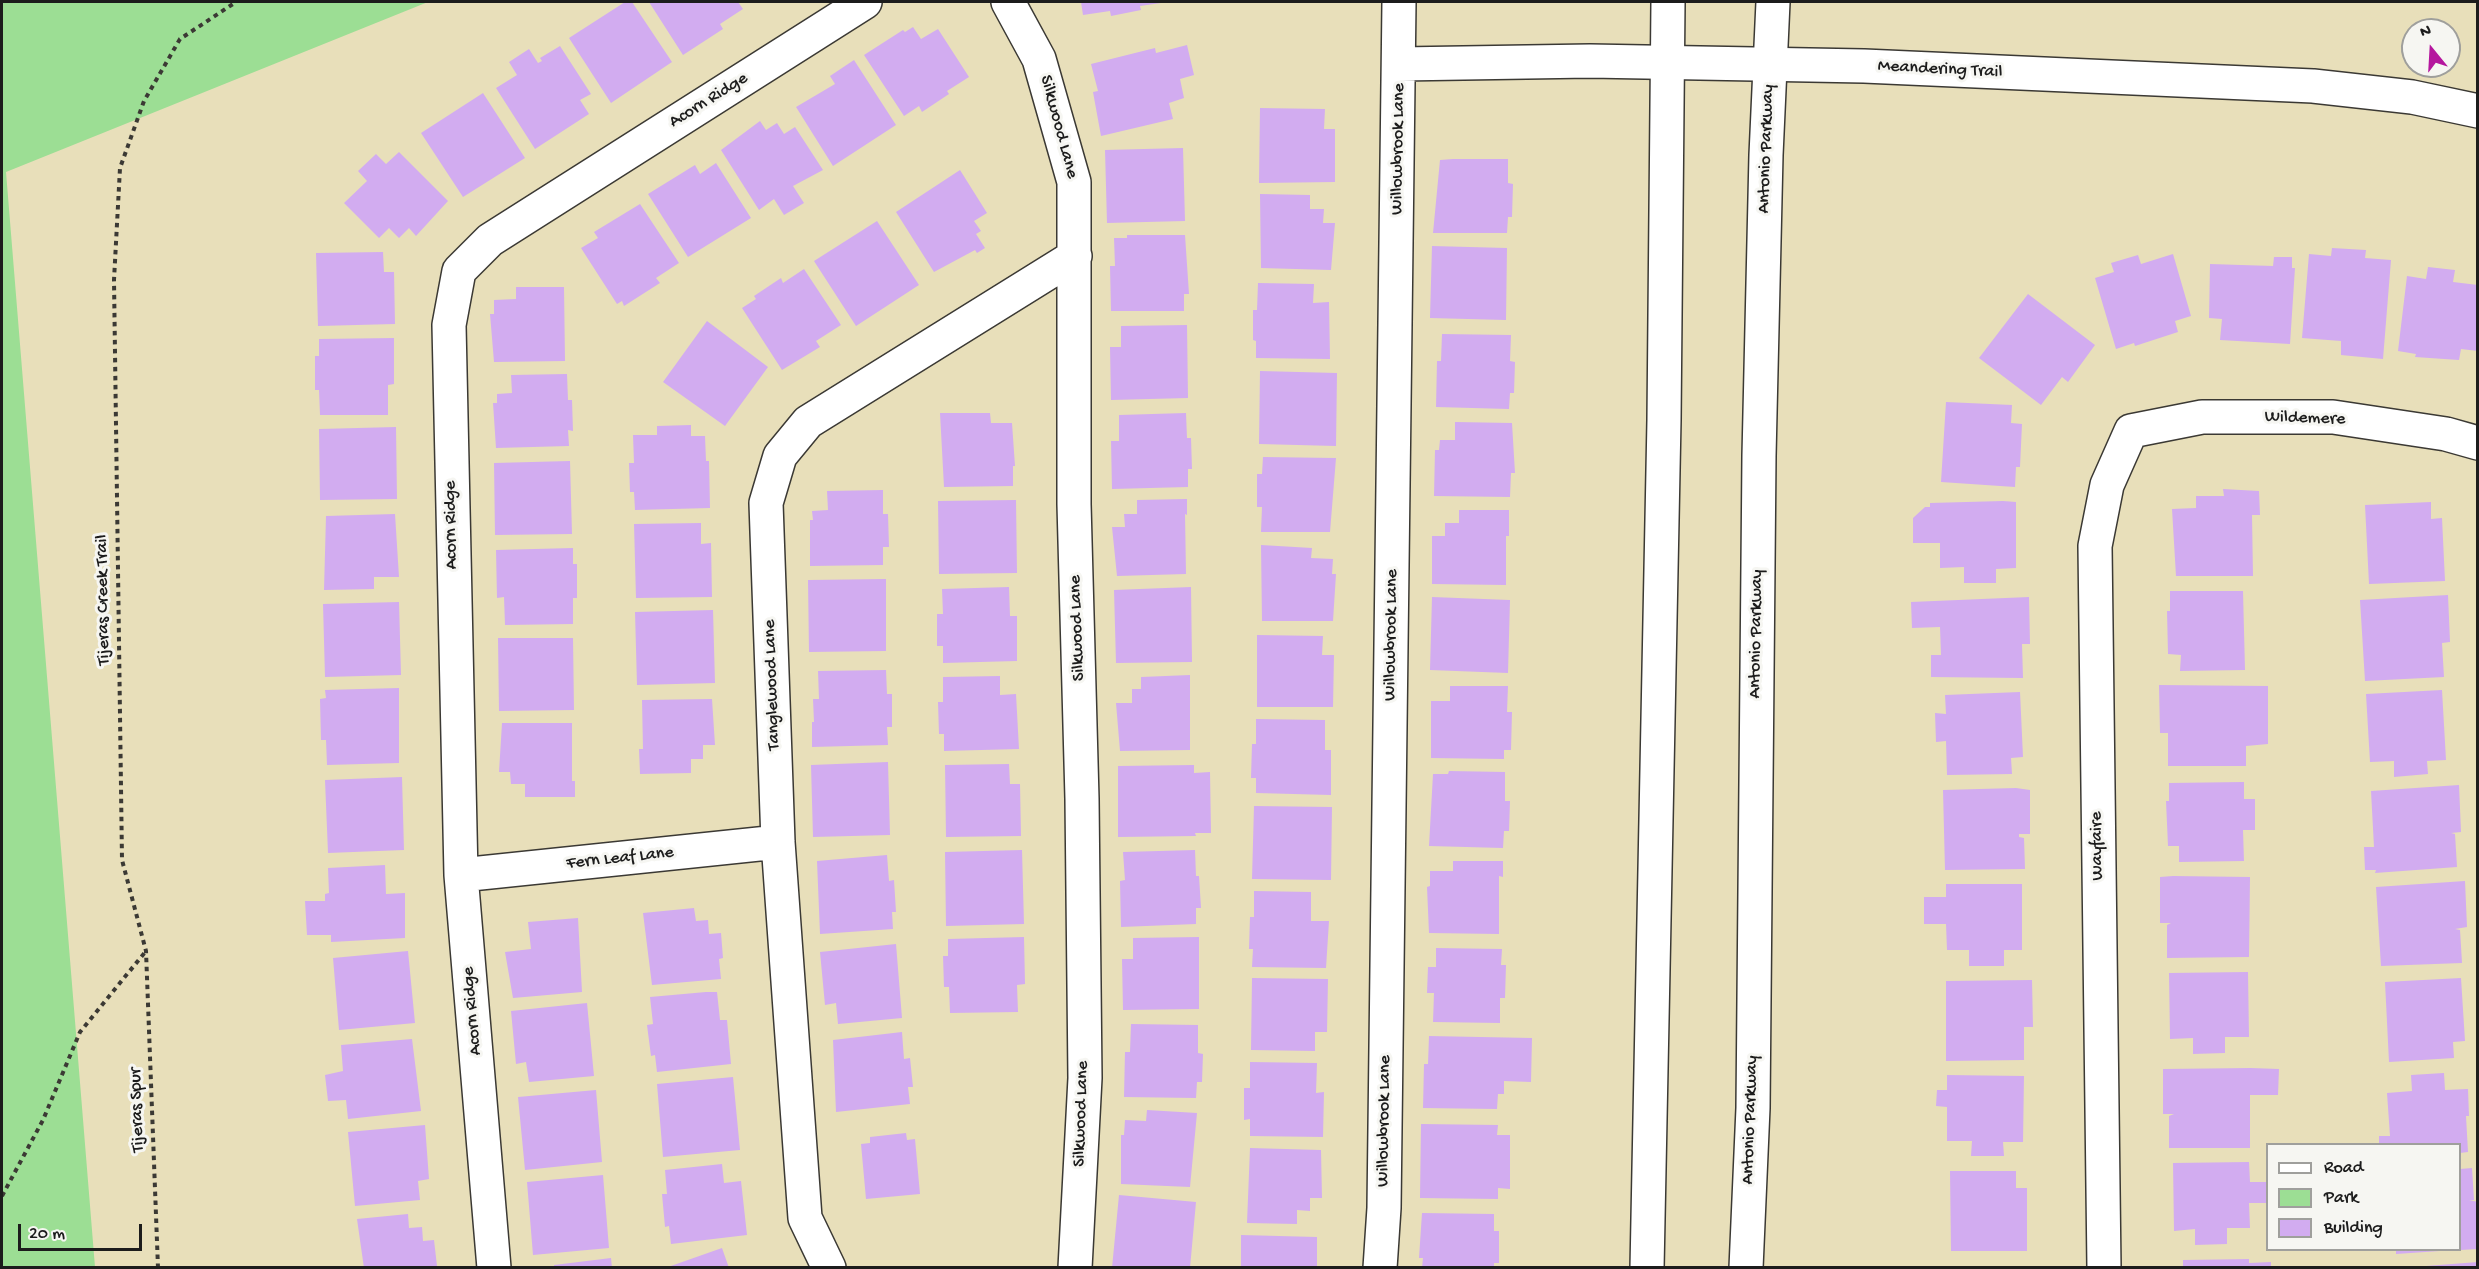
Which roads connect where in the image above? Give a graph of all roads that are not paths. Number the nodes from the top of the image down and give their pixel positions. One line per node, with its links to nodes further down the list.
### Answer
1 (865, 2): 14 (street, Acorn Ridge)
2 (1008, 2): 10 (street, Silkwood Lane)
3 (1399, 2): 7 (street, Willowbrook Lane)
4 (1668, 2): 6 (street)
5 (1773, 2): 8 (street, Antonio Parkway)
6 (1666, 63): 7 (street, Meandering Trail); 8 (street, Meandering Trail); 19 (street)
7 (1400, 64): 18 (street, Willowbrook Lane)
8 (1770, 65): 9 (street, Meandering Trail); 20 (street, Antonio Parkway)
9 (2478, 111)
10 (1075, 256): 13 (street, Tanglewood Lane); 17 (street, Silkwood Lane)
11 (2131, 431): 12 (street, Wildemere); 21 (street, Wayfaire)
12 (2478, 443)
13 (778, 842): 14 (street, Fern Leaf Lane); 16 (street, Tanglewood Lane)
14 (461, 876): 15 (street, Acorn Ridge)
15 (494, 1268)
16 (829, 1268)
17 (1075, 1268)
18 (1380, 1268)
19 (1647, 1268)
20 (1746, 1268)
21 (2104, 1268)

